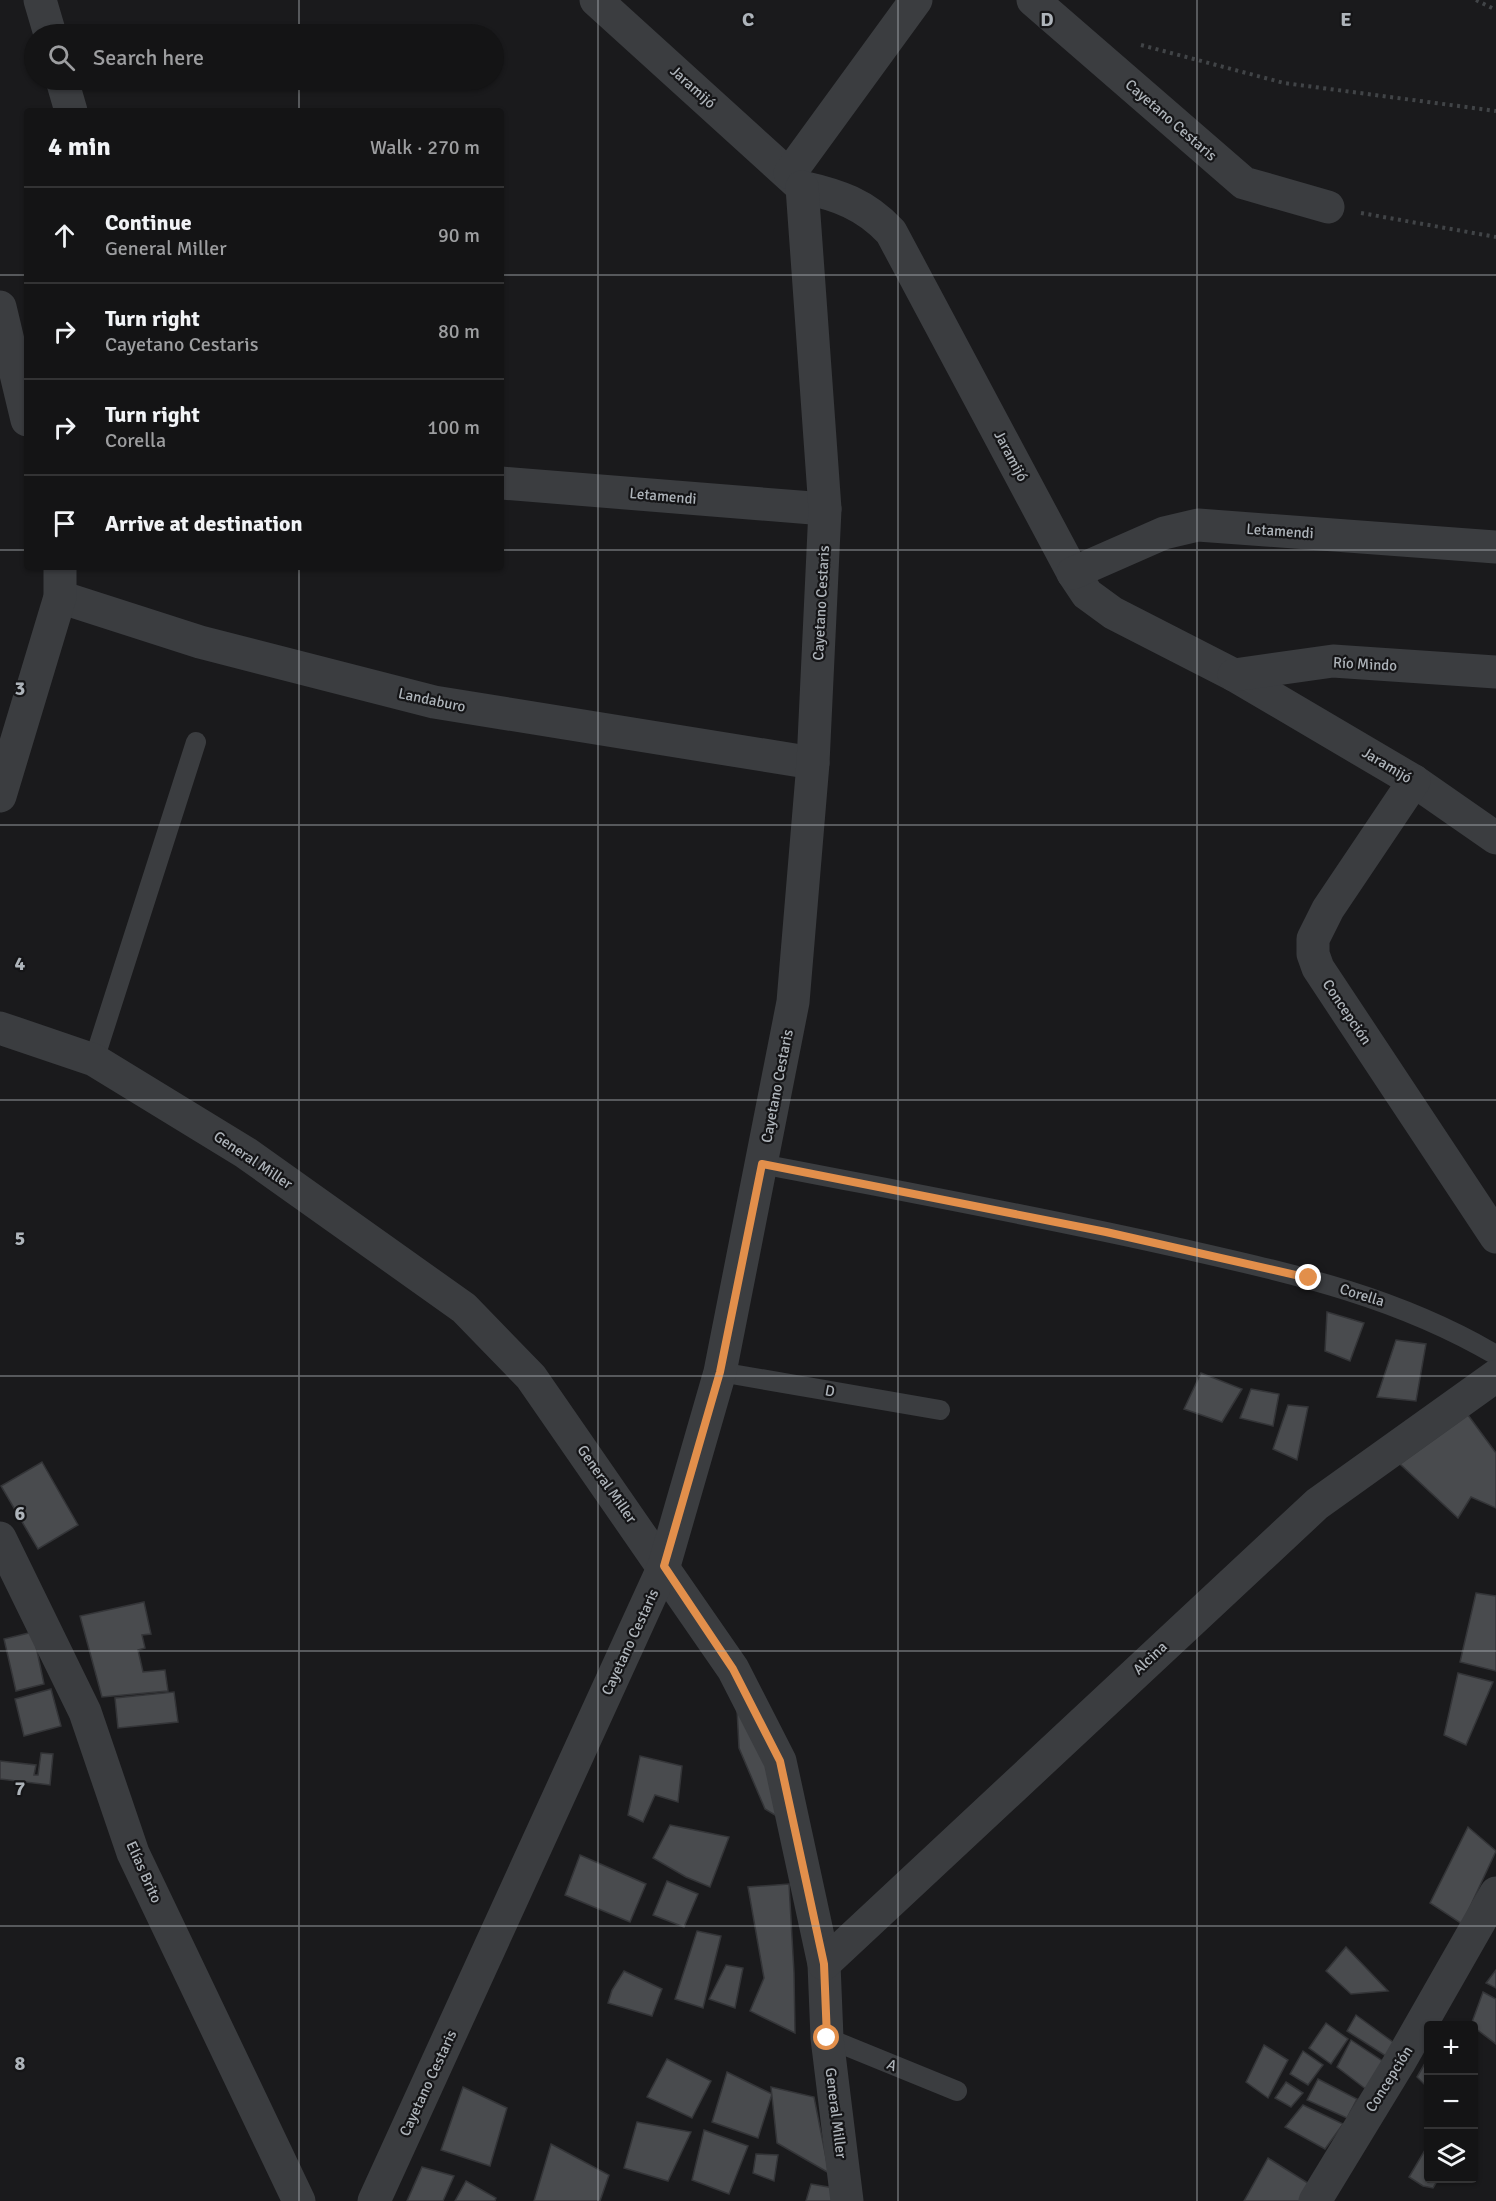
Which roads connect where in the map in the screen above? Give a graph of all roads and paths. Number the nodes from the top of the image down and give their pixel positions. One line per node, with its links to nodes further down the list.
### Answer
1 (40, 0): 7 (street)
2 (596, 0): 12 (street, Jaramijó)
3 (916, 0): 12 (street)
4 (1033, 0): 8 (street, Cayetano Cestaris)
5 (1476, 0): 6 (path)
6 (1496, 10)
7 (47, 24)
8 (1103, 61): 11 (path); 13 (street, Cayetano Cestaris)
9 (65, 90): 10 (street)
10 (70, 108)
11 (1496, 111)
12 (796, 180): 18 (street, Cayetano Cestaris); 20 (street, Jaramijó)
13 (1328, 207): 14 (path)
14 (1496, 237)
15 (0, 307): 16 (street)
16 (24, 407)
17 (504, 483): 18 (street, Letamendi)
18 (825, 509): 25 (street, Cayetano Cestaris)
19 (1496, 547): 20 (street, Letamendi)
20 (1073, 573): 23 (street, Jaramijó)
21 (60, 582): 25 (street, Landaburo); 27 (street)
22 (1496, 672): 23 (street, Río Mindo)
23 (1234, 675): 26 (street, Jaramijó)
24 (196, 742): 30 (lane)
25 (813, 763): 31 (street, Cayetano Cestaris)
26 (1414, 781): 28 (street, Jaramijó); 32 (street, Concepción)
27 (0, 796)
28 (1496, 838)
29 (0, 1028): 30 (street, General Miller)
30 (94, 1060): 38 (street, General Miller)
31 (762, 1164): 33 (lane, Corella); 34 (street, Cayetano Cestaris)
32 (1496, 1237)
33 (1496, 1355)
34 (720, 1372): 36 (lane, D); 38 (street, Cayetano Cestaris)
35 (1496, 1376): 40 (street, Alcina)
36 (940, 1410)
37 (0, 1538): 43 (street, Elías Brito)
38 (664, 1566): 40 (street, General Miller); 44 (street, Cayetano Cestaris)
39 (1496, 1893): 46 (street, Concepción)
40 (824, 1964): 41 (street, General Miller)
41 (827, 2038): 42 (lane, A); 45 (street, General Miller)
42 (957, 2091)
43 (299, 2201)
44 (374, 2201)
45 (847, 2201)
46 (1315, 2201)

